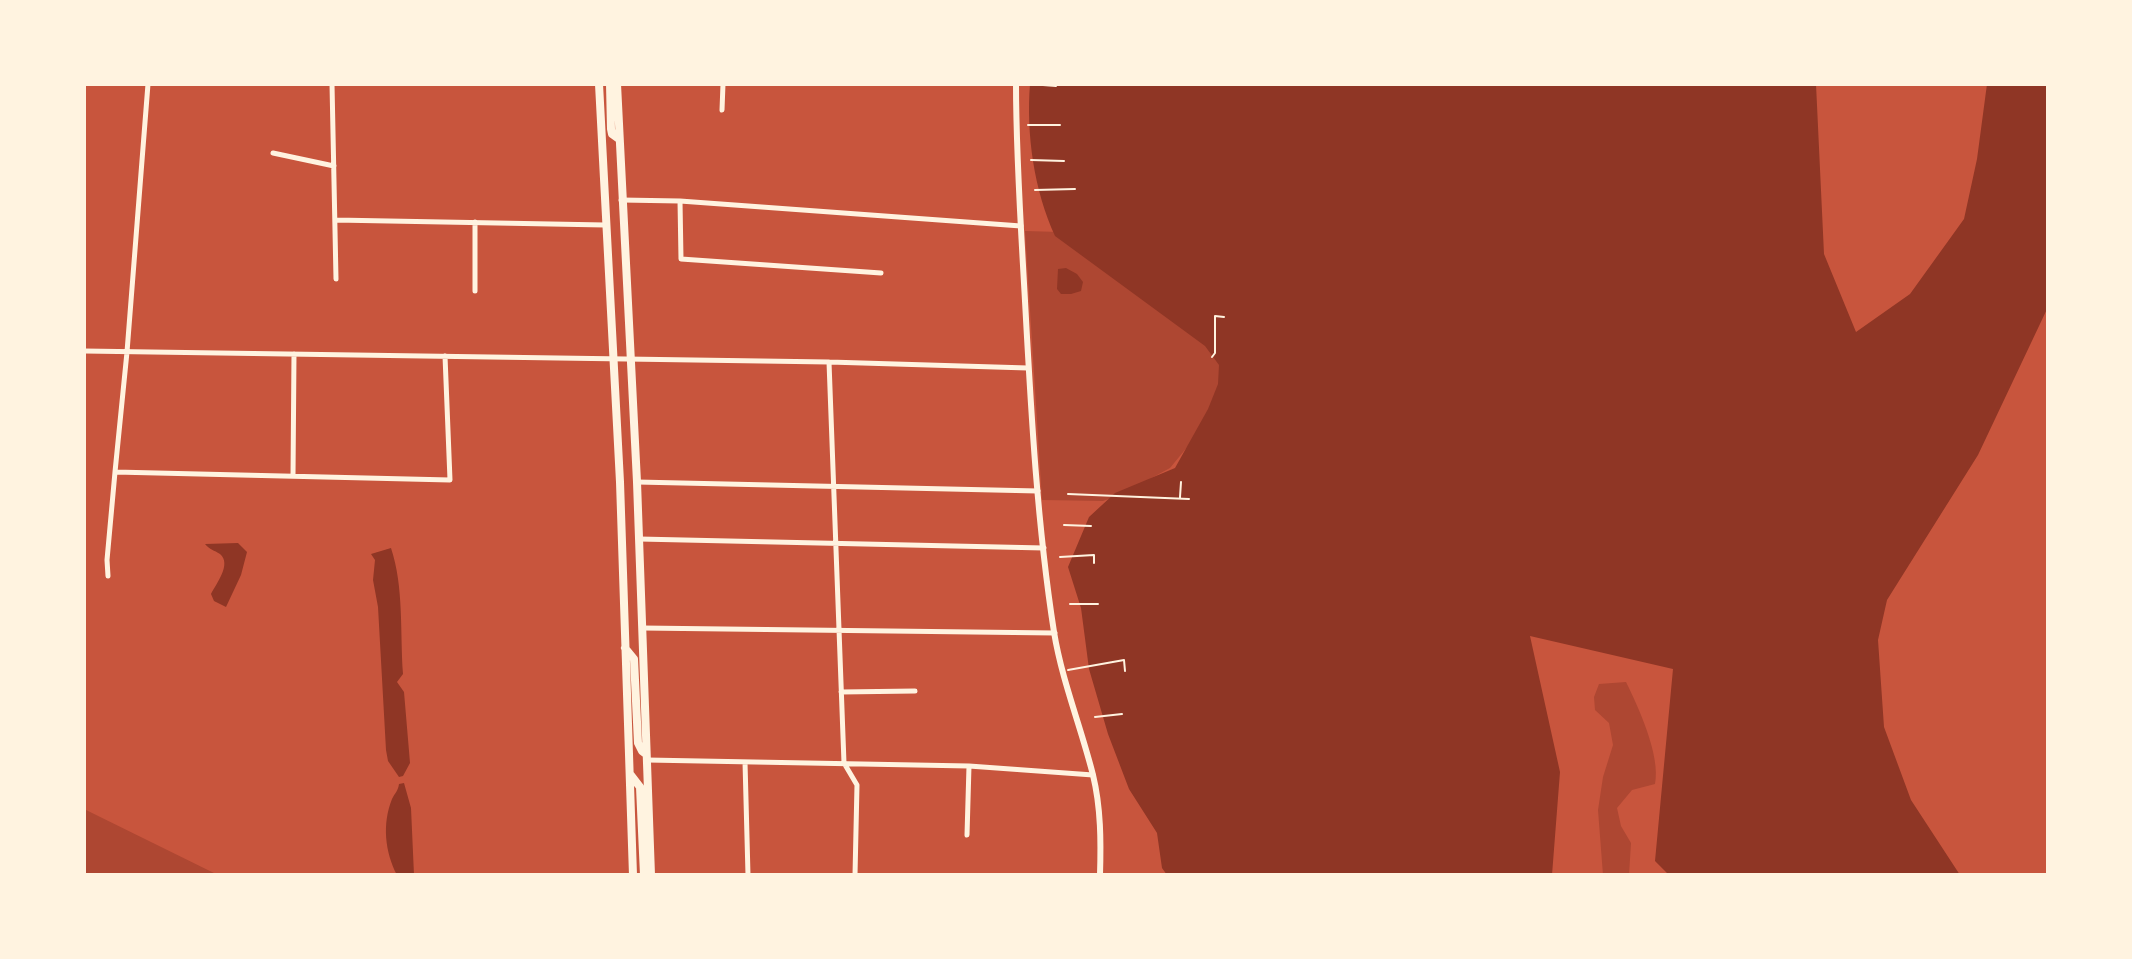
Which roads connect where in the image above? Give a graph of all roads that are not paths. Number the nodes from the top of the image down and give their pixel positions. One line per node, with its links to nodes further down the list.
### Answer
1 (148, 84): 22 (street)
2 (332, 84): 11 (street)
3 (599, 84): 16 (main road)
4 (610, 84): 9 (main road)
5 (617, 84): 9 (main road)
6 (723, 84): 8 (street)
7 (1016, 84): 17 (street)
8 (722, 110)
9 (619, 139): 12 (main road)
10 (273, 153): 11 (street)
11 (334, 166): 14 (street)
12 (621, 200): 13 (street); 26 (main road)
13 (680, 201): 17 (street); 18 (street)
14 (335, 220): 15 (street); 19 (street)
15 (475, 222): 16 (street); 20 (street)
16 (605, 225): 25 (main road)
17 (1021, 226): 28 (street)
18 (881, 273)
19 (336, 279)
20 (475, 291)
21 (84, 351): 22 (street)
22 (127, 352): 23 (street); 29 (street)
23 (293, 354): 24 (street); 30 (street)
24 (445, 356): 25 (street); 30 (street)
25 (613, 359): 26 (street); 41 (main road)
26 (630, 359): 27 (street); 31 (main road)
27 (830, 362): 28 (street); 32 (street)
28 (1028, 368): 33 (street)
29 (115, 472): 30 (street); 37 (street)
30 (293, 476)
31 (637, 482): 32 (street); 34 (main road)
32 (834, 486): 33 (street); 35 (street)
33 (1038, 491): 36 (street)
34 (639, 539): 35 (street); 38 (main road)
35 (838, 543): 36 (street); 39 (street)
36 (1044, 548): 40 (street)
37 (108, 576)
38 (642, 628): 39 (street); 44 (main road)
39 (838, 628): 40 (street); 43 (street)
40 (1055, 633): 49 (street)
41 (625, 648): 44 (main road); 48 (main road)
42 (915, 691): 43 (street)
43 (841, 692): 46 (street)
44 (647, 757): 45 (street); 53 (main road)
45 (745, 762): 46 (street); 54 (street)
46 (844, 763): 47 (street); 55 (street)
47 (969, 766): 49 (street); 50 (street)
48 (630, 775): 51 (main road); 52 (main road)
49 (1093, 775): 56 (street)
50 (967, 835)
51 (633, 875)
52 (644, 875)
53 (651, 875)
54 (748, 875)
55 (855, 875)
56 (1100, 875)

